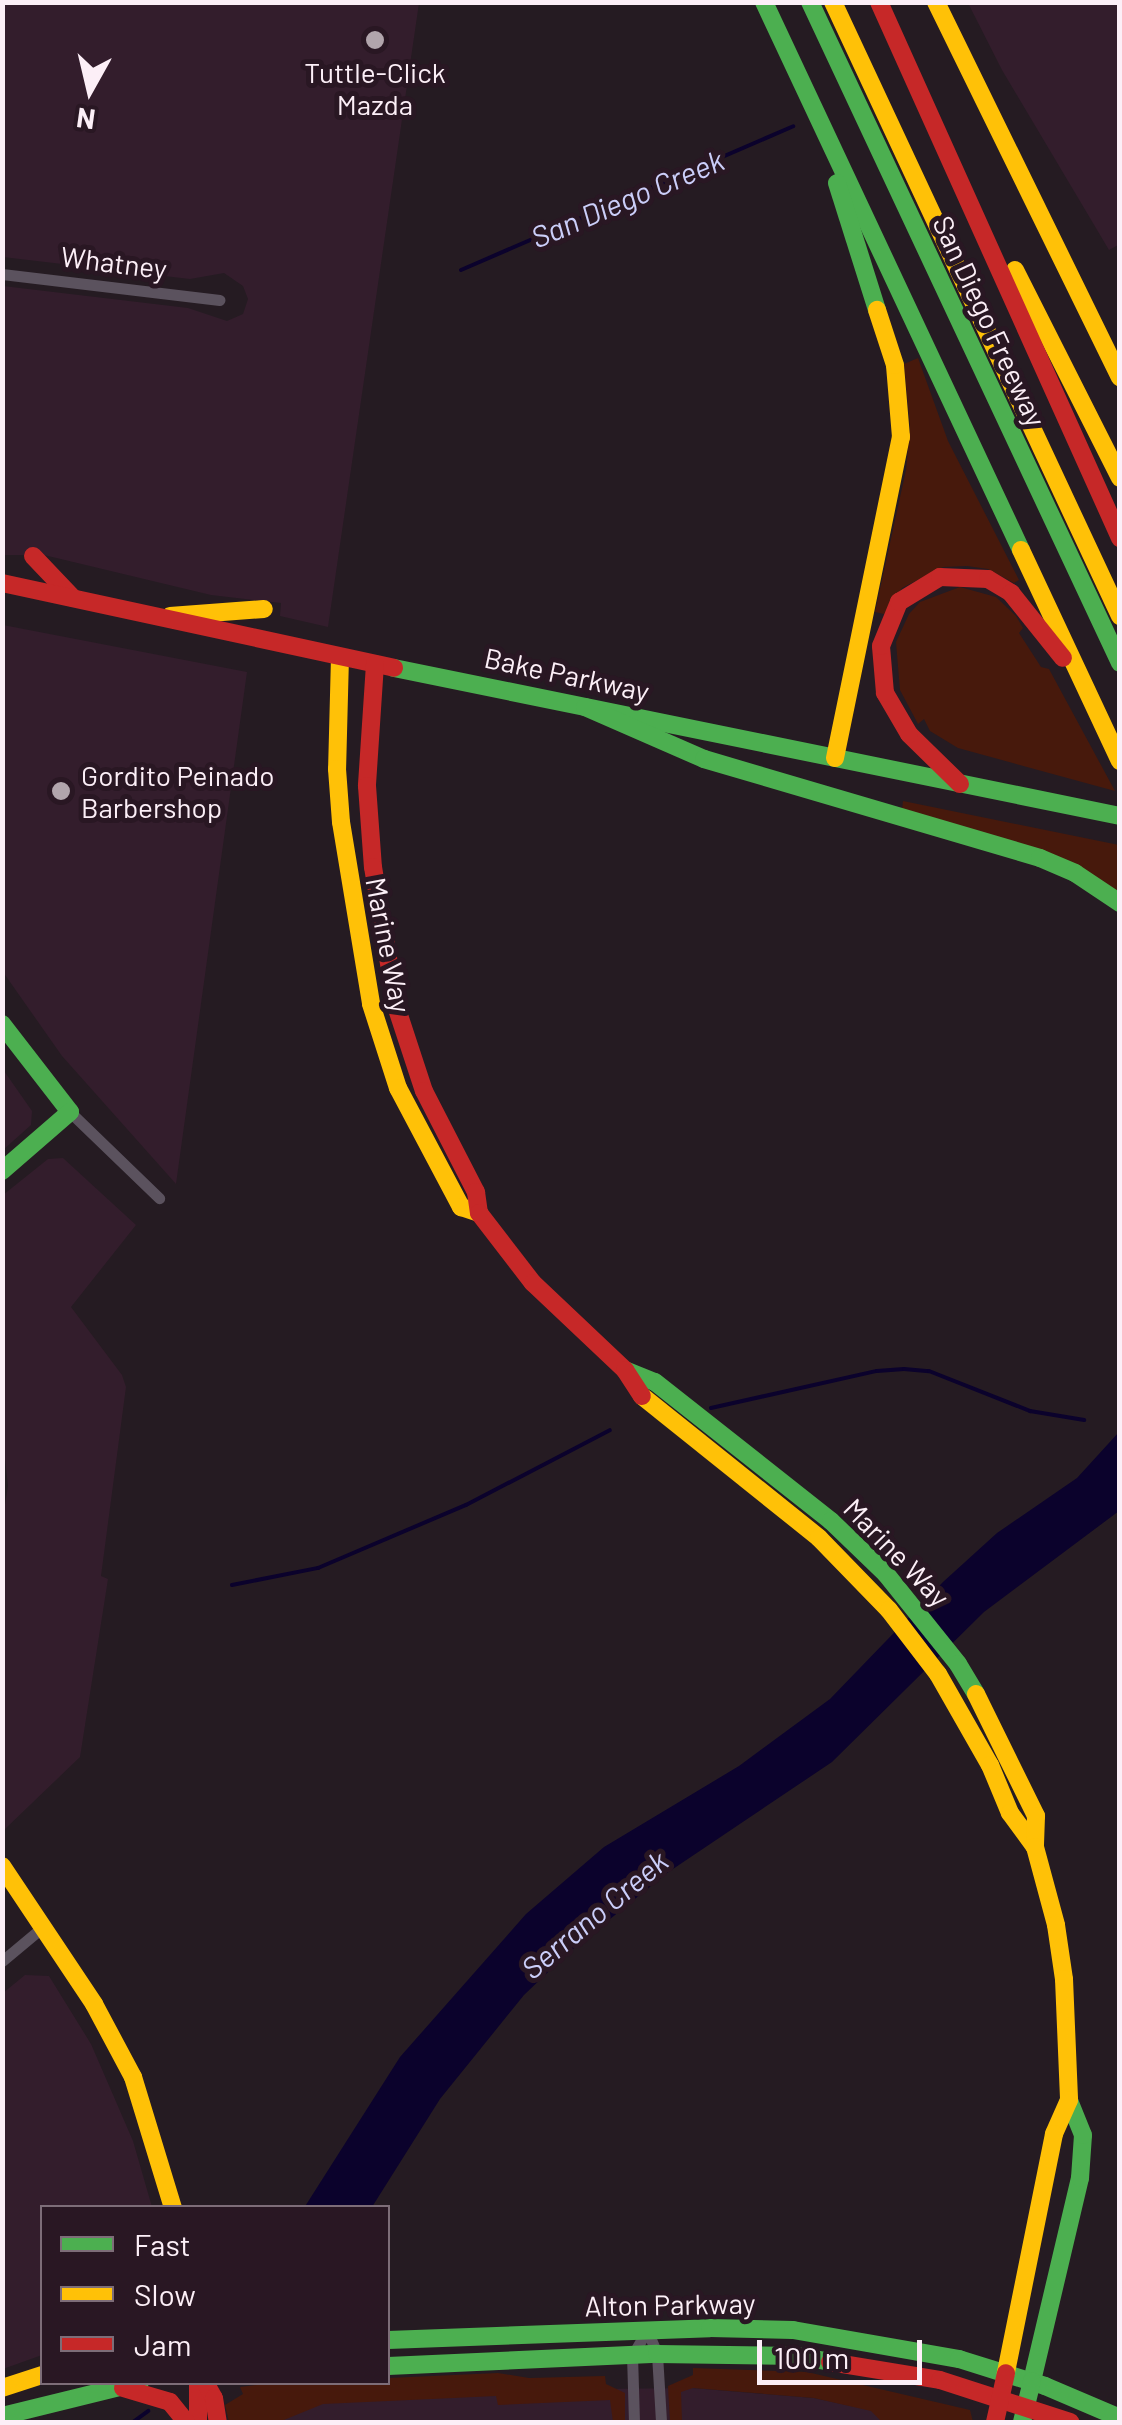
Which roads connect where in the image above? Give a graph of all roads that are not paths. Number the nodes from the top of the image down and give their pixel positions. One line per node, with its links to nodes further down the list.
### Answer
1 (764, 2): 6 (main road)
2 (810, 2): 20 (main road, San Diego Freeway)
3 (836, 2): 14 (main road); 17 (main road)
4 (880, 2): 10 (main road, San Diego Freeway); 11 (main road)
5 (936, 2): 9 (main road)
6 (822, 127): 22 (main road); 24 (main road)
7 (2, 274): 8 (street, Whatney)
8 (220, 300)
9 (1120, 377)
10 (1120, 478)
11 (1120, 538)
12 (33, 556): 15 (main road)
13 (2, 583): 15 (main road, Bake Parkway)
14 (1120, 583)
15 (73, 598): 18 (main road, Bake Parkway)
16 (264, 610): 18 (main road)
17 (1120, 616)
18 (151, 617): 19 (main road, Bake Parkway)
19 (340, 657): 21 (main road, Bake Parkway); 33 (main road, Marine Way)
20 (1120, 663)
21 (374, 664): 23 (main road, Bake Parkway); 33 (main road, Marine Way)
22 (1088, 689): 25 (main road); 26 (main road)
23 (585, 707): 24 (main road, Bake Parkway); 28 (main road)
24 (835, 758): 26 (main road, Bake Parkway)
25 (1120, 761)
26 (960, 784): 27 (main road, Bake Parkway)
27 (1120, 816)
28 (1120, 903)
29 (2, 1024): 30 (main road)
30 (70, 1112): 31 (main road); 32 (street)
31 (2, 1171)
32 (159, 1198)
33 (479, 1213): 37 (main road, Marine Way)
34 (2, 1866): 35 (main road)
35 (44, 1926): 36 (street); 38 (main road)
36 (2, 1961)
37 (1068, 2100): 44 (main road, Marine Way); 46 (main road, Marine Way)
38 (172, 2205)
39 (647, 2330): 40 (main road, Alton Parkway); 41 (street); 42 (street); 44 (main road, Alton Parkway)
40 (390, 2340)
41 (658, 2354): 42 (main road, Alton Parkway); 52 (main road, Alton Parkway); 53 (street)
42 (632, 2356): 43 (main road, Alton Parkway); 54 (street)
43 (390, 2366)
44 (1006, 2372): 46 (main road, Alton Parkway); 52 (main road, Marine Way)
45 (40, 2377): 51 (main road)
46 (1032, 2381): 55 (main road, Marine Way); 57 (main road, Alton Parkway)
47 (126, 2385): 50 (main road)
48 (202, 2385): 59 (main road)
49 (204, 2385): 60 (main road)
50 (117, 2387): 56 (main road); 58 (main road)
51 (2, 2388)
52 (1002, 2398): 55 (main road, Alton Parkway); 63 (main road, Marine Way)
53 (660, 2406): 54 (street); 62 (street)
54 (634, 2407): 61 (street)
55 (1024, 2414): 64 (main road, Alton Parkway)
56 (2, 2416)
57 (1120, 2418)
58 (186, 2422)
59 (198, 2422)
60 (218, 2422)
61 (634, 2422)
62 (661, 2422)
63 (994, 2422)
64 (1070, 2422)

